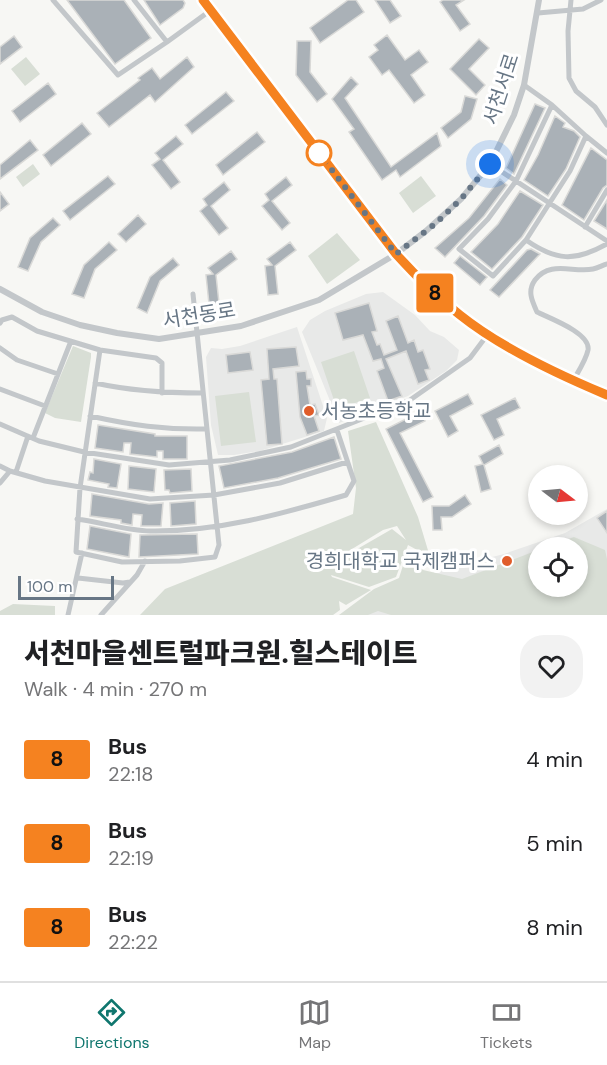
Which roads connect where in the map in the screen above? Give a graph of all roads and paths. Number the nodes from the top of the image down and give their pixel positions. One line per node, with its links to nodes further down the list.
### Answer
1 (53, 0): 10 (street)
2 (134, 0): 10 (street)
3 (203, 0): 7 (street)
4 (539, 0): 9 (street, 서천서로)
5 (571, 0): 8 (street)
6 (601, 0): 8 (street)
7 (211, 10): 10 (street); 23 (street)
8 (569, 11): 9 (street); 13 (street)
9 (538, 13): 11 (street, 서천서로)
10 (167, 42)
11 (524, 85): 12 (street); 16 (street, 서천서로)
12 (552, 105): 14 (street); 17 (street)
13 (607, 125)
14 (586, 136): 15 (street); 19 (street)
15 (607, 153)
16 (490, 164): 17 (street); 23 (street, 서천서로)
17 (516, 181): 19 (street); 21 (street)
18 (607, 190): 20 (street)
19 (550, 204): 20 (street); 21 (street)
20 (585, 227): 22 (street)
21 (526, 240): 22 (street)
22 (607, 243)
23 (396, 254): 28 (street, 서천동로); 29 (street)
24 (607, 264): 34 (street)
25 (0, 290): 28 (street, 서천동로)
26 (193, 294): 28 (street)
27 (0, 323): 30 (street)
28 (197, 333): 38 (street)
29 (488, 334): 34 (street); 44 (street)
30 (71, 341): 32 (street); 33 (street)
31 (0, 348): 33 (street)
32 (100, 350): 35 (street); 37 (street)
33 (58, 374): 40 (street)
34 (573, 381): 39 (street)
35 (95, 383): 37 (street); 41 (street)
36 (0, 389): 40 (street)
37 (162, 393): 38 (street)
38 (203, 393): 43 (street)
39 (607, 394)
40 (45, 406): 45 (street)
41 (90, 416): 43 (street); 46 (street)
42 (0, 424): 45 (street)
43 (207, 429): 47 (street)
44 (337, 430): 47 (street); 48 (street)
45 (30, 437): 46 (street); 50 (street)
46 (84, 452): 47 (street); 52 (street)
47 (210, 462): 53 (street)
48 (347, 462): 53 (street); 55 (street)
49 (0, 466): 50 (street)
50 (13, 471): 51 (street); 52 (street)
51 (0, 483)
52 (80, 488): 53 (street); 54 (street)
53 (214, 495): 55 (street)
54 (77, 519): 55 (street); 56 (street)
55 (217, 525): 57 (street)
56 (82, 553): 57 (street); 58 (street)
57 (145, 561): 59 (street)
58 (78, 578): 59 (street); 60 (street)
59 (131, 582): 61 (street)
60 (69, 615)
61 (101, 615)

